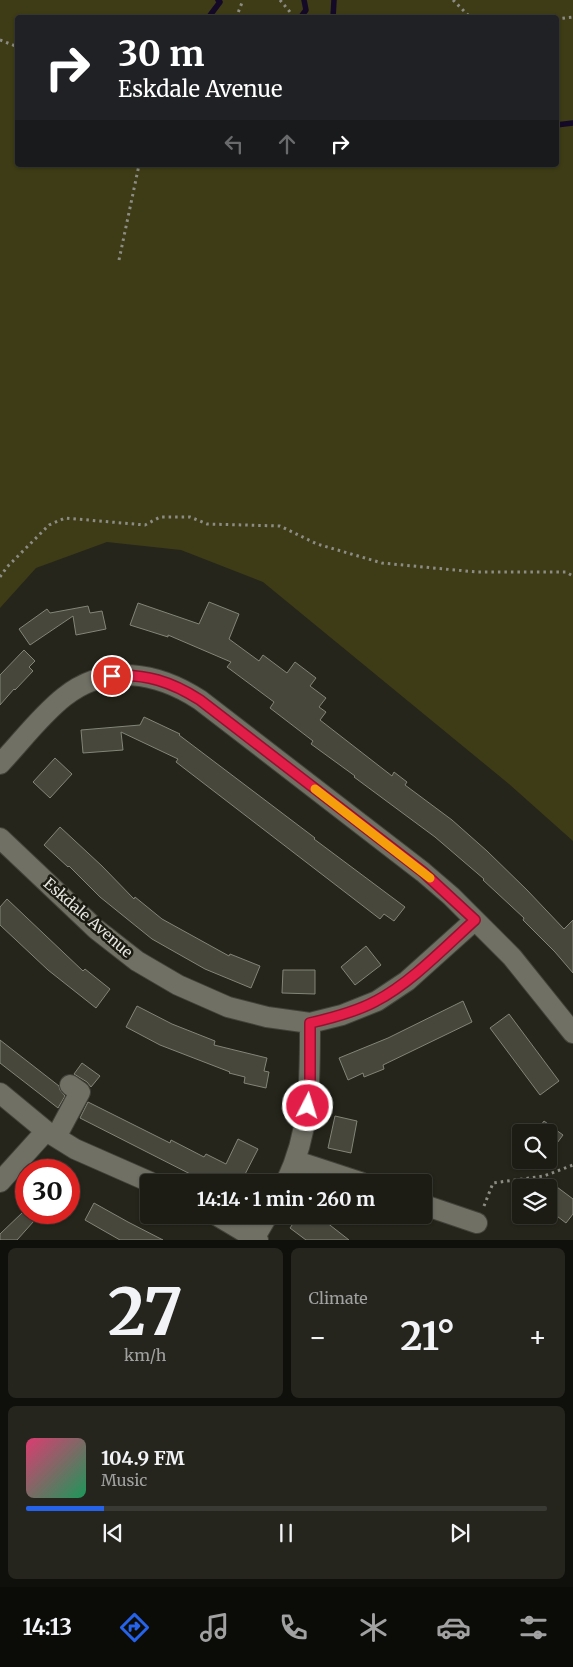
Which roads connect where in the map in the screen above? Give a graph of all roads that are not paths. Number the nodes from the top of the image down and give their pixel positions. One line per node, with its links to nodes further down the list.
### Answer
1 (0, 764): 3 (street)
2 (0, 838): 4 (street, Eskdale Avenue)
3 (475, 920): 4 (street, Eskdale Avenue); 5 (street)
4 (310, 1023): 9 (street)
5 (573, 1033)
6 (70, 1085): 8 (street)
7 (0, 1093): 8 (street)
8 (51, 1134): 12 (street); 13 (street)
9 (296, 1161): 10 (street); 11 (street)
10 (290, 1174)
11 (336, 1174)
12 (140, 1178)
13 (0, 1182)
14 (432, 1208): 15 (street)
15 (477, 1223)
16 (232, 1224): 18 (street)
17 (263, 1224): 18 (street)
18 (256, 1238)

